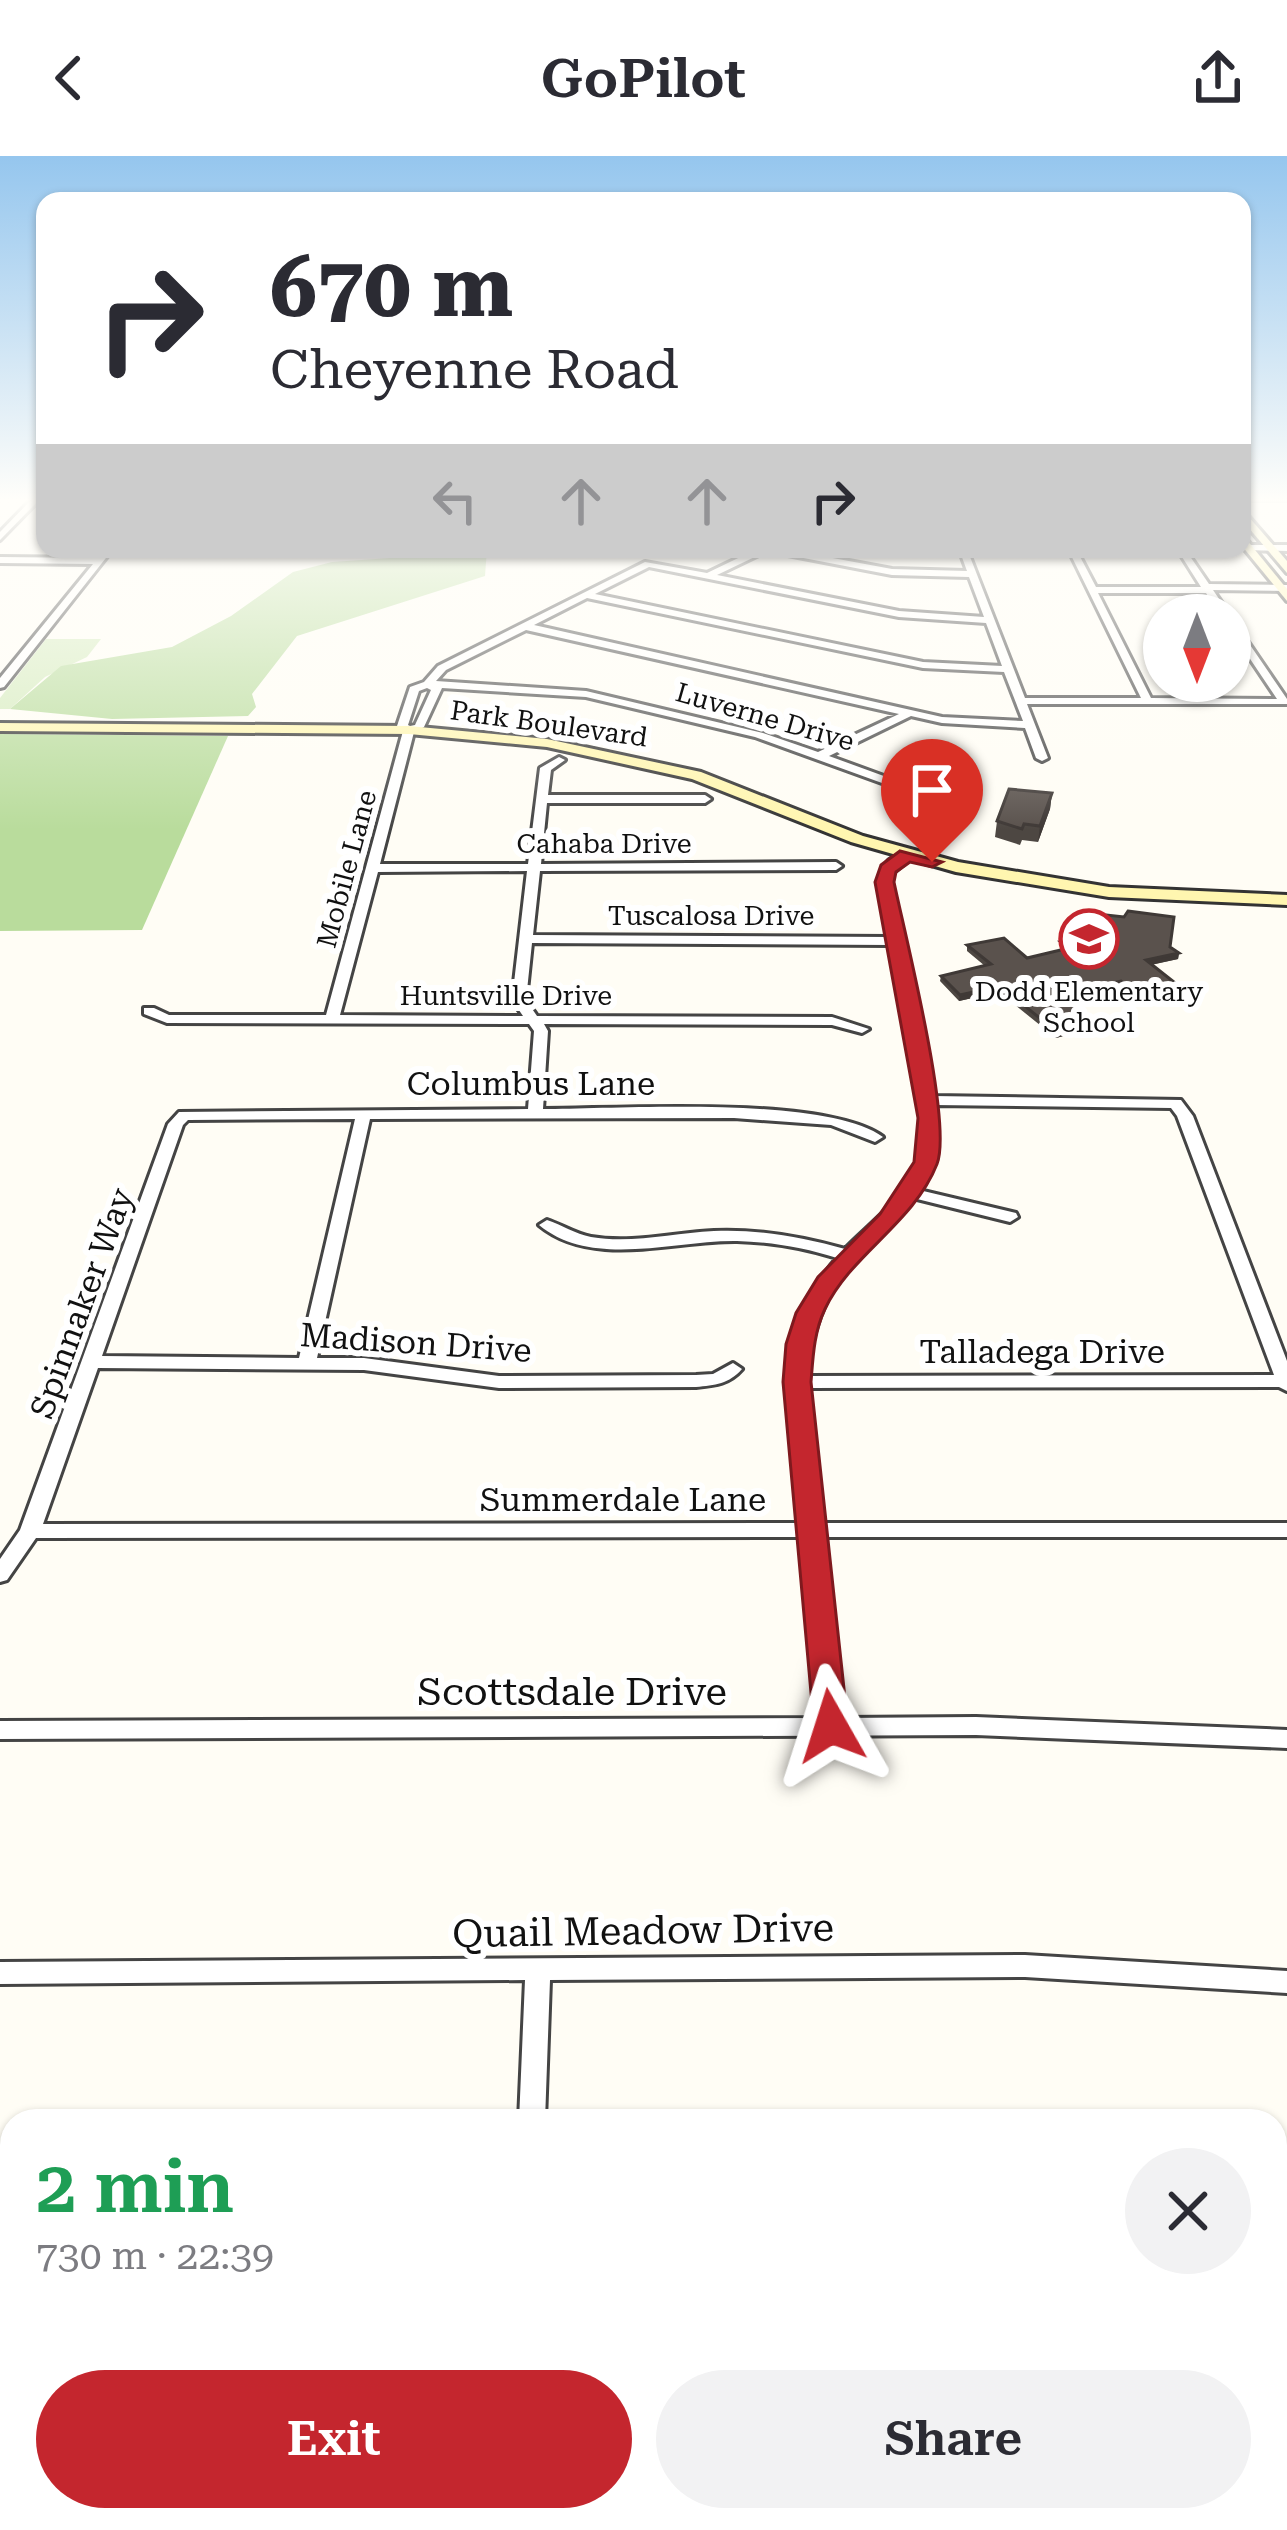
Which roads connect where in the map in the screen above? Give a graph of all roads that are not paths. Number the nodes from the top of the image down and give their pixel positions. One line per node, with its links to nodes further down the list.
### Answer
1 (61, 609): 12 (street)
2 (557, 609): 8 (street)
3 (652, 609): 10 (street)
4 (873, 609): 7 (street)
5 (985, 609): 7 (street)
6 (1101, 609): 13 (street)
7 (989, 620): 10 (street)
8 (523, 626): 11 (street); 17 (street)
9 (1251, 652): 16 (street)
10 (1007, 669): 14 (street)
11 (428, 684): 20 (street); 20 (street); 21 (street, Luverne Drive)
12 (0, 685)
13 (1143, 692)
14 (1019, 701): 15 (street); 18 (street)
15 (1143, 702)
16 (1251, 702)
17 (909, 712): 18 (street); 21 (street)
18 (1028, 725): 22 (street)
19 (0, 727): 20 (main road, Park Boulevard)
20 (409, 730): 27 (main road, Park Boulevard); 29 (street, Mobile Lane)
21 (820, 756): 26 (street, Luverne Drive)
22 (1042, 758)
23 (559, 760): 25 (street)
24 (705, 799): 25 (street)
25 (542, 800): 30 (street)
26 (940, 800)
27 (907, 855): 31 (main road, Park Boulevard); 33 (street)
28 (836, 866): 30 (street, Cahaba Drive)
29 (372, 868): 30 (street, Cahaba Drive); 35 (street, Mobile Lane)
30 (534, 868): 32 (street)
31 (1287, 900)
32 (526, 939): 33 (street, Tuscalosa Drive); 36 (street)
33 (896, 941): 38 (street)
34 (149, 1010): 35 (street, Huntsville Drive)
35 (332, 1020): 36 (street, Huntsville Drive)
36 (533, 1021): 37 (street, Huntsville Drive); 40 (street)
37 (862, 1029)
38 (926, 1100): 43 (street); 51 (street)
39 (364, 1112): 40 (street, Columbus Lane); 41 (street, Columbus Lane); 48 (street)
40 (535, 1113): 42 (street, Columbus Lane)
41 (184, 1115): 47 (street, Spinnaker Way)
42 (875, 1137)
43 (909, 1192): 44 (street); 46 (street)
44 (1010, 1217)
45 (548, 1225): 46 (street)
46 (848, 1256): 50 (street)
47 (92, 1362): 48 (street, Madison Drive); 52 (street, Spinnaker Way)
48 (307, 1362): 49 (street, Madison Drive)
49 (734, 1369)
50 (797, 1382): 51 (street, Talladega Drive); 54 (street)
51 (1286, 1382)
52 (30, 1531): 54 (street, Summerdale Lane); 55 (street, Spinnaker Way)
53 (1287, 1531): 54 (street, Summerdale Lane)
54 (811, 1532): 56 (street)
55 (0, 1575)
56 (831, 1726): 57 (street, Scottsdale Drive); 58 (street, Scottsdale Drive)
57 (0, 1730)
58 (1287, 1739)
59 (538, 1971): 60 (street, Quail Meadow Drive); 61 (street, Quail Meadow Drive); 62 (street)
60 (0, 1972)
61 (1287, 1982)
62 (532, 2109)

